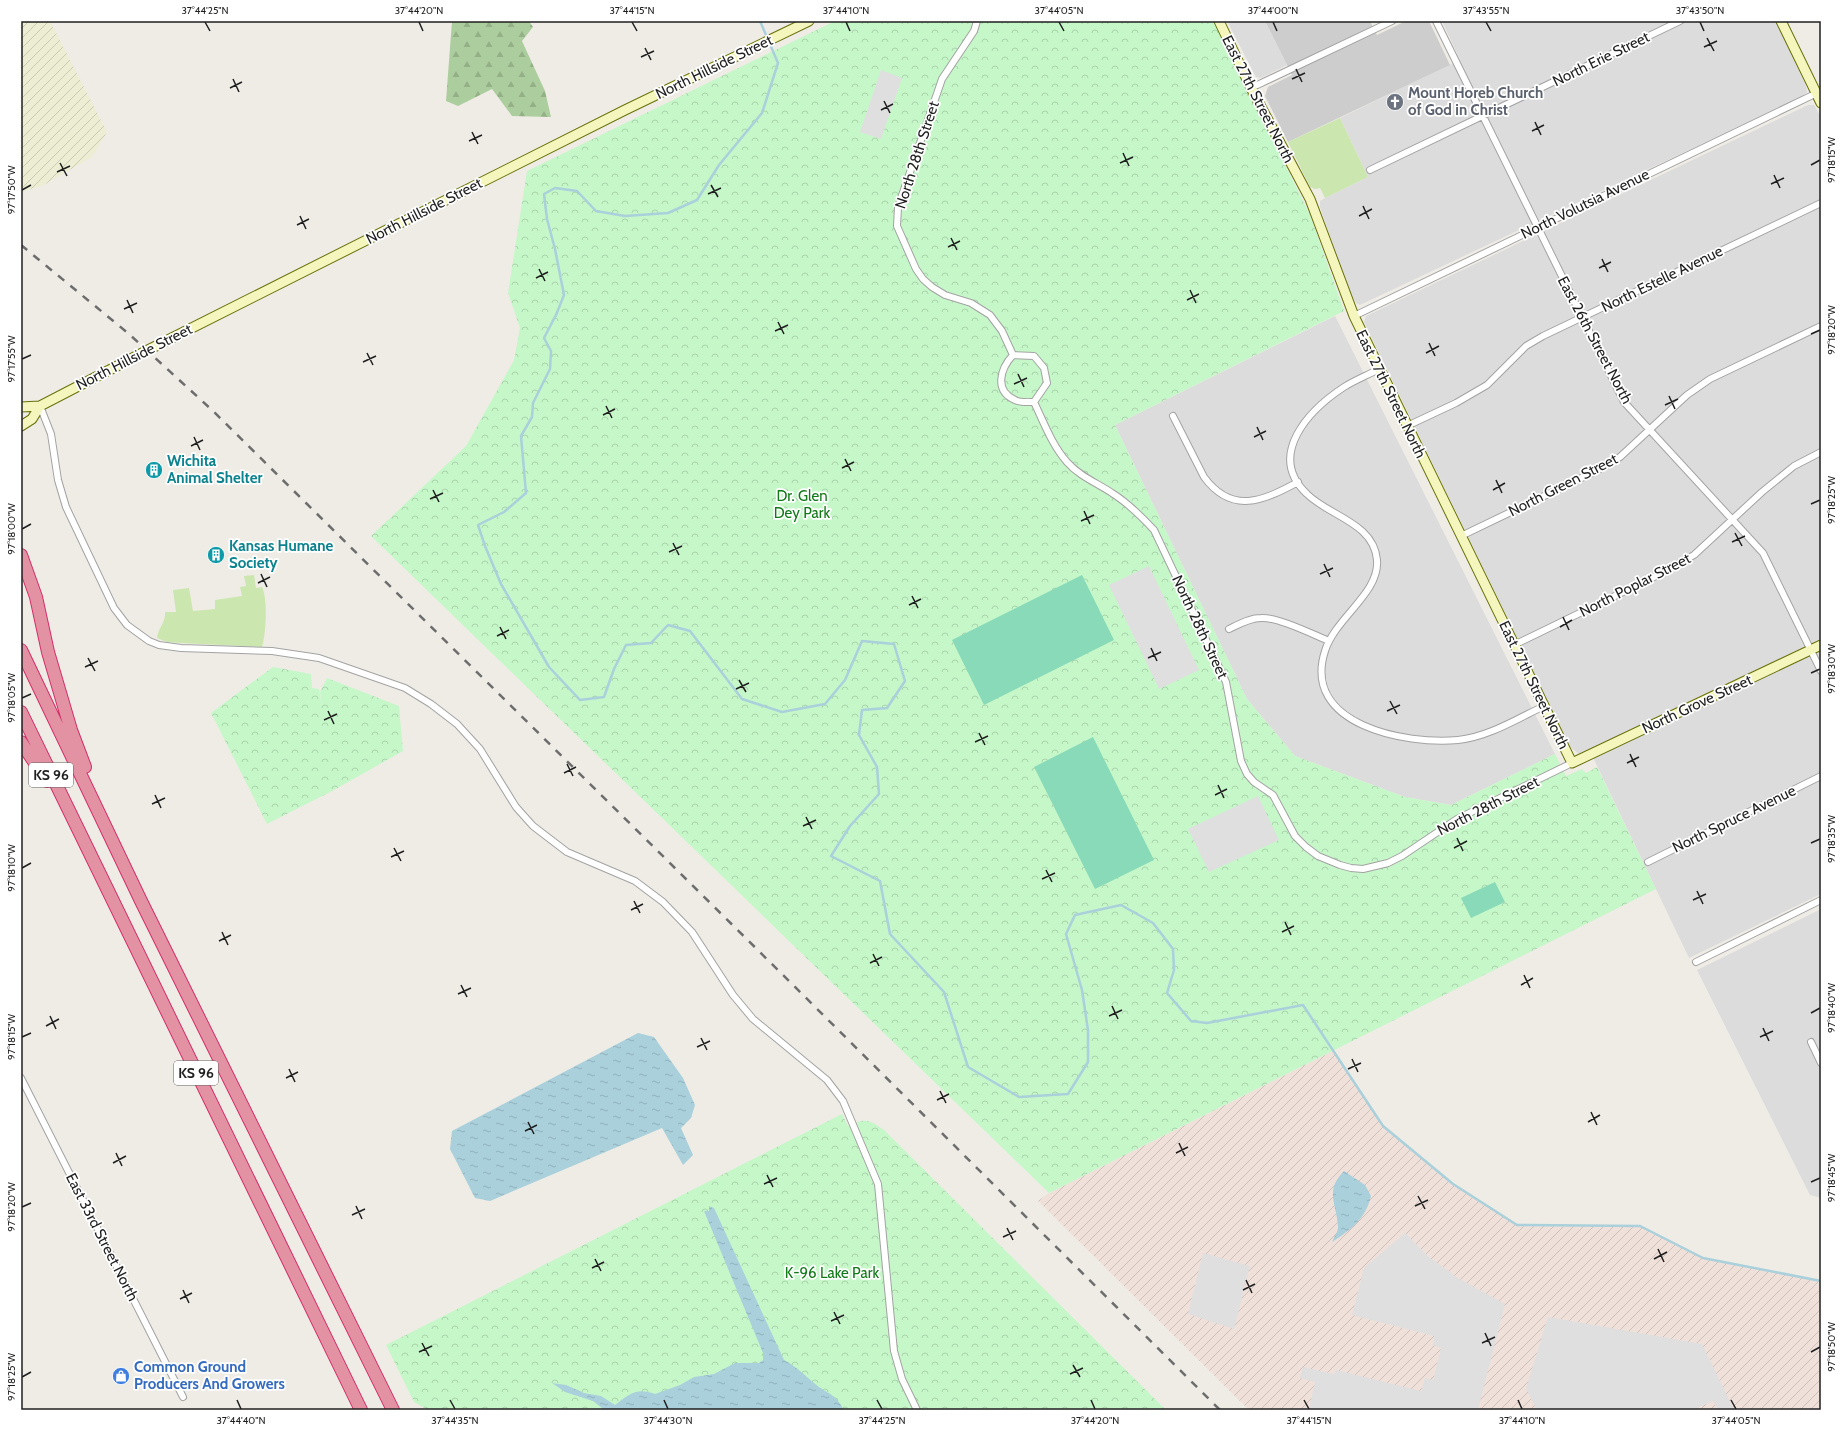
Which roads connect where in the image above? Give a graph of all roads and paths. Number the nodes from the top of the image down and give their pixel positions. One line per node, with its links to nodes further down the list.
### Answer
1 (809, 21): 23 (street, North Hillside Street)
2 (972, 21): 9 (street)
3 (976, 21): 9 (street, North 28th Street)
4 (1219, 21): 10 (street, East 27th Street North)
5 (1392, 21): 10 (street)
6 (1436, 21): 13 (street, East 26th Street North)
7 (1680, 21): 13 (street, North Erie Street)
8 (1781, 21): 11 (street)
9 (974, 31): 20 (street, North 28th Street)
10 (1251, 88): 17 (street, East 27th Street North)
11 (1816, 94): 12 (street); 16 (street, North Volutsia Avenue)
12 (1821, 103)
13 (1482, 115): 14 (street, North Erie Street); 16 (street, East 26th Street North)
14 (1370, 170)
15 (1821, 203): 18 (street, North Estelle Avenue)
16 (1537, 227): 17 (street, North Volutsia Avenue); 18 (street, East 26th Street North)
17 (1354, 316): 21 (street, East 27th Street North)
18 (1582, 317): 27 (street, North Estelle Avenue); 28 (street, East 26th Street North)
19 (1821, 326): 28 (street, North Green Street)
20 (1013, 355): 22 (street); 22 (street)
21 (1379, 369): 27 (street, East 27th Street North); 30 (street)
22 (1034, 402): 44 (street, North 28th Street)
23 (40, 406): 24 (street, North Hillside Street); 26 (street, North Hillside Street); 57 (street)
24 (21, 407)
25 (1173, 416): 30 (street)
26 (21, 426)
27 (1407, 426): 32 (street, East 27th Street North)
28 (1650, 430): 31 (street, East 26th Street North); 32 (street, North Green Street)
29 (1821, 452): 31 (street, North Poplar Street)
30 (1298, 482): 35 (street)
31 (1733, 520): 36 (street, North Poplar Street); 39 (street, East 26th Street North)
32 (1461, 536): 36 (street, East 27th Street North)
33 (21, 555): 49 (highway)
34 (1229, 629): 35 (street)
35 (1329, 641): 41 (street)
36 (1514, 645): 41 (street, East 27th Street North)
37 (1821, 645): 39 (street, North Grove Street)
38 (21, 650): 49 (highway, KS 96)
39 (1810, 650): 40 (street, East 26th Street North); 44 (street, North Grove Street)
40 (1821, 671)
41 (1544, 706): 44 (street, East 27th Street North)
42 (21, 712): 46 (highway, KS 96)
43 (21, 742): 46 (highway)
44 (1572, 763)
45 (1821, 776): 47 (street, North Spruce Avenue)
46 (82, 838): 56 (highway, KS 96)
47 (1648, 862)
48 (1821, 900): 50 (street)
49 (141, 901): 55 (highway, KS 96)
50 (1696, 962)
51 (1811, 1042): 52 (street)
52 (1821, 1063)
53 (21, 1078): 54 (street, East 33rd Street North)
54 (183, 1397)
55 (392, 1407)
56 (361, 1410)
57 (917, 1410)

